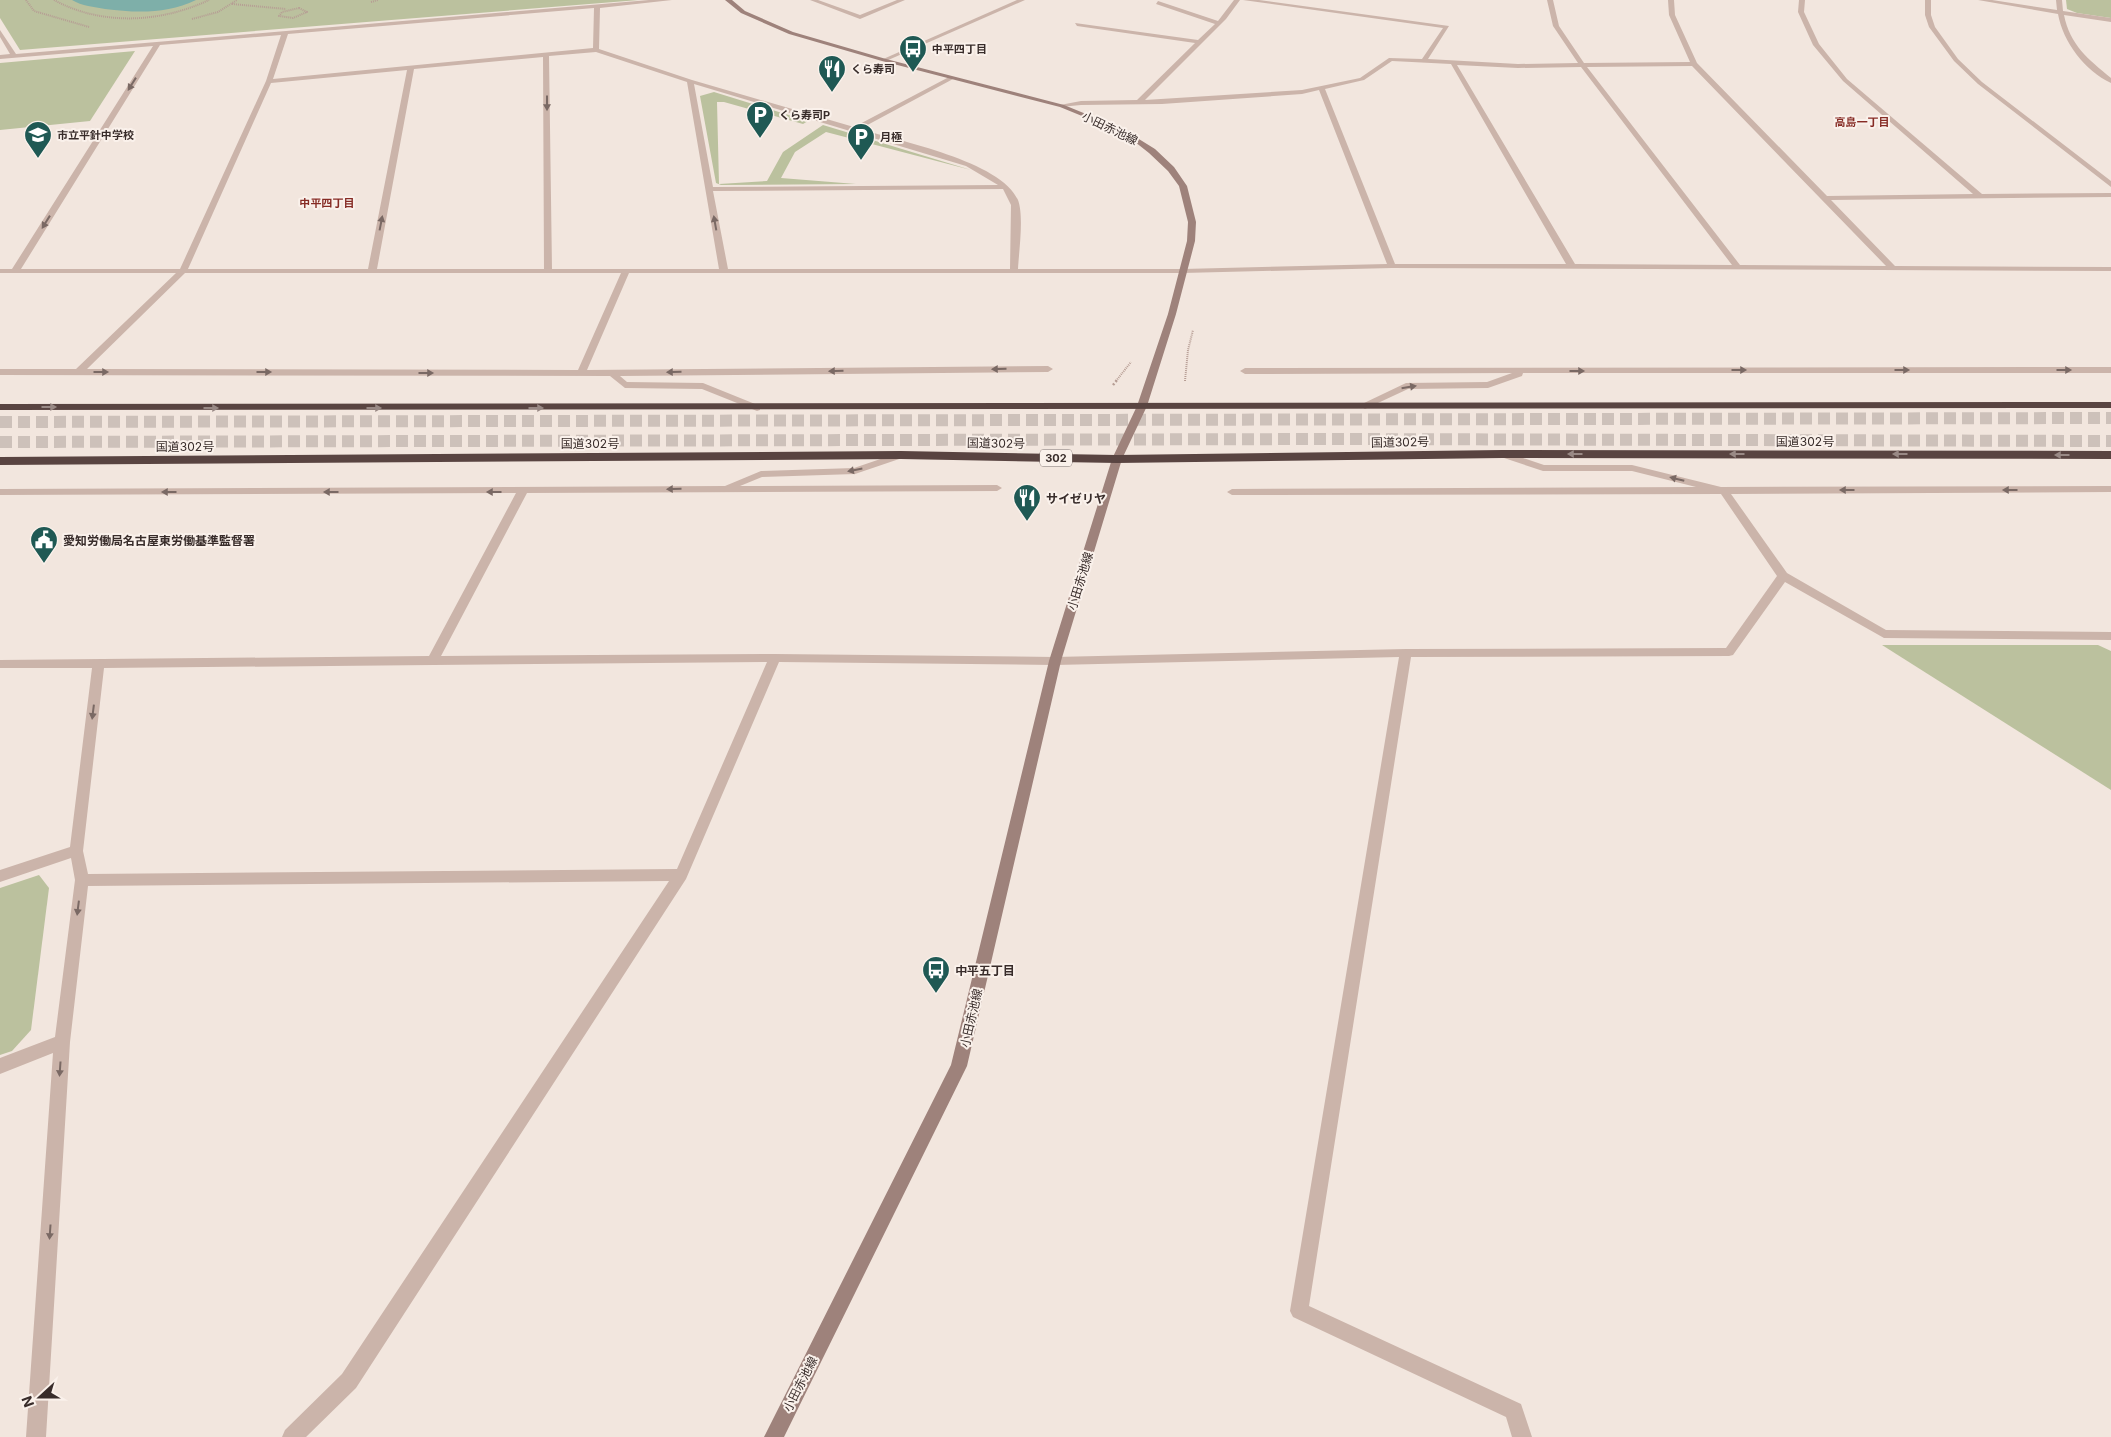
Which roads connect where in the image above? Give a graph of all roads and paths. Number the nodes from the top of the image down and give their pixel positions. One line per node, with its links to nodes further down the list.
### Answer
1 (26, 0): 29 (path)
2 (54, 0): 3 (path)
3 (209, 0)
4 (236, 0): 21 (path)
5 (378, 0): 19 (path)
6 (669, 0): 22 (street)
7 (728, 0): 38 (street, 小田赤池線)
8 (814, 0): 9 (street)
9 (902, 0)
10 (1022, 0): 38 (street)
11 (1237, 0): 27 (street)
12 (1246, 0): 39 (street)
13 (1550, 0): 42 (street)
14 (1671, 0): 41 (street)
15 (1802, 0): 55 (street)
16 (1928, 0): 52 (street)
17 (1981, 0): 24 (street)
18 (2060, 0): 24 (street)
19 (371, 2)
20 (1158, 3): 27 (street)
21 (232, 4): 23 (path); 25 (path)
22 (597, 7): 31 (street); 34 (street)
23 (288, 10)
24 (2061, 12): 26 (street); 47 (street)
25 (187, 19)
26 (2111, 20)
27 (1218, 23): 32 (street)
28 (1077, 24): 32 (street)
29 (90, 28)
30 (0, 32): 36 (street)
31 (285, 33): 33 (street); 45 (street)
32 (1198, 42): 49 (street)
33 (158, 43): 36 (street); 67 (street, one-way to 67)
34 (596, 50): 35 (street); 46 (street)
35 (546, 54): 43 (street); 63 (street, one-way to 63)
36 (14, 56): 37 (street)
37 (0, 57)
38 (884, 60): 44 (street, 小田赤池線)
39 (1424, 60): 40 (street); 48 (street)
40 (1452, 61): 42 (street); 59 (street)
41 (1694, 64): 42 (street); 57 (street)
42 (1583, 66): 61 (street)
43 (411, 67): 45 (street); 69 (street, one-way to 43)
44 (951, 78): 50 (street, 小田赤池線); 51 (street)
45 (269, 81): 68 (street)
46 (690, 81): 51 (street); 54 (street)
47 (2111, 82)
48 (1321, 88): 49 (street); 58 (street)
49 (1139, 102): 50 (street)
50 (1062, 106): 71 (street, 小田赤池線)
51 (854, 130): 53 (street)
52 (2111, 185)
53 (1005, 187): 54 (street); 65 (street)
54 (709, 189): 70 (street, one-way to 54)
55 (1979, 195): 56 (street); 57 (street)
56 (2111, 195)
57 (1825, 198): 60 (street)
58 (1392, 266): 59 (street); 71 (street)
59 (1572, 267): 61 (street)
60 (1892, 267): 61 (street); 62 (street)
61 (1739, 269)
62 (2111, 269)
63 (548, 270): 64 (street); 69 (street)
64 (626, 270): 70 (street); 80 (street)
65 (1014, 270): 70 (street); 71 (street)
66 (0, 271): 67 (street)
67 (15, 271): 68 (street)
68 (183, 271): 69 (street); 79 (street)
69 (372, 271)
70 (724, 271)
71 (1183, 271): 85 (street, 小田赤池線)
72 (1194, 322): 82 (path)
73 (1133, 360): 83 (path)
74 (1048, 369): 81 (street, one-way to 81)
75 (2111, 370): 77 (street, one-way to 75)
76 (1246, 371): 77 (street)
77 (1528, 371): 86 (street, one-way to 77)
78 (0, 372): 79 (street)
79 (79, 372): 80 (street, one-way to 80)
80 (581, 373): 81 (street)
81 (612, 373): 88 (street)
82 (1185, 381)
83 (1109, 390)
84 (2111, 405): 86 (highway)
85 (1142, 406): 86 (highway); 88 (highway); 92 (street, 小田赤池線)
86 (1365, 406)
87 (0, 407): 88 (highway, one-way to 88)
88 (757, 408)
89 (1502, 454): 91 (highway, 国道302号 / 302, one-way to 89); 92 (highway, 国道302号 / 302); 97 (street, one-way to 89)
90 (901, 455): 92 (highway, 国道302号 / 302); 93 (highway, 国道302号 / 302); 95 (street, one-way to 95)
91 (2111, 455)
92 (1117, 459): 106 (street, 小田赤池線)
93 (0, 461)
94 (997, 488): 95 (street)
95 (722, 489): 99 (street, one-way to 99)
96 (2111, 489): 97 (street, one-way to 97)
97 (1724, 491): 100 (street); 101 (street)
98 (0, 492): 99 (street, one-way to 98)
99 (522, 492): 105 (street)
100 (1232, 492)
101 (1783, 576): 102 (street); 103 (street)
102 (2109, 638)
103 (1406, 653): 106 (street); 118 (street)
104 (776, 658): 105 (street); 106 (street); 111 (street)
105 (434, 661): 108 (street)
106 (1055, 661): 117 (street, 小田赤池線)
107 (0, 664): 108 (street)
108 (98, 664): 109 (street, one-way to 109)
109 (76, 851): 110 (street); 112 (street)
110 (0, 876)
111 (681, 876): 112 (street); 116 (street)
112 (82, 880): 113 (street, one-way to 113)
113 (62, 1042): 114 (street); 115 (street, one-way to 115)
114 (0, 1066)
115 (36, 1437)
116 (292, 1437)
117 (774, 1437)
118 (1522, 1437)

